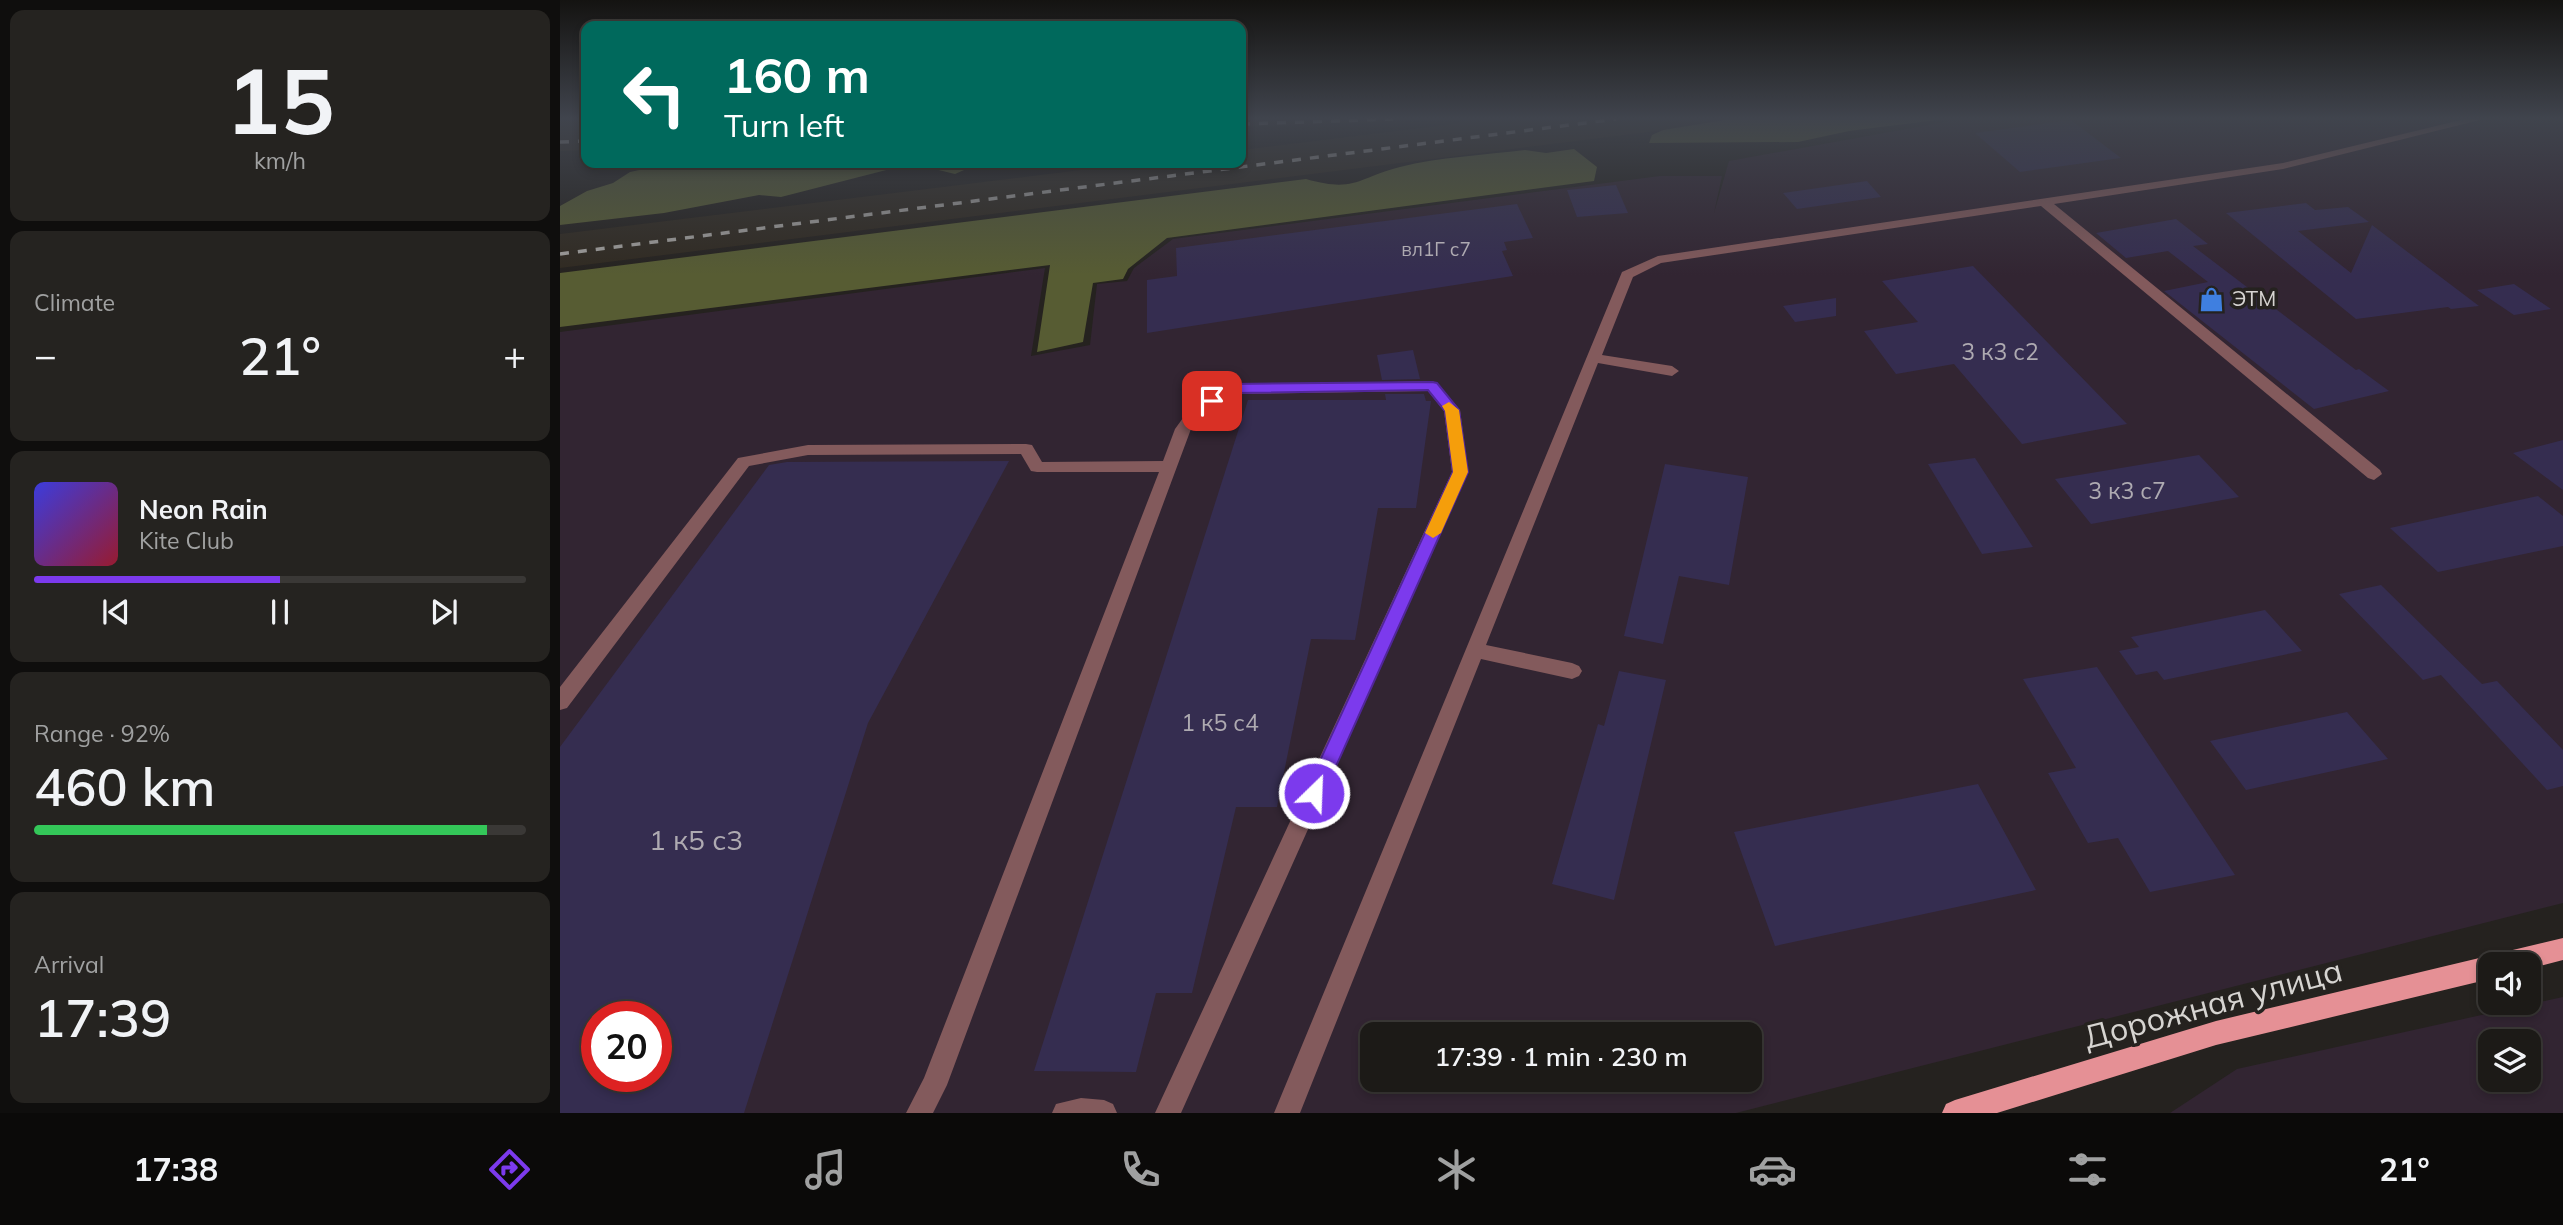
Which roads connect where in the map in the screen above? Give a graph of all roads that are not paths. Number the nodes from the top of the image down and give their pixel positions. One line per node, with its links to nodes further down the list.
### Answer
1 (2250, 171): 2 (street)
2 (2044, 202): 3 (street); 6 (street)
3 (1593, 358): 4 (street); 7 (street)
4 (1672, 371)
5 (1169, 466): 9 (street); 13 (street); 16 (street)
6 (2374, 474)
7 (1474, 650): 8 (street); 17 (street)
8 (1572, 671)
9 (560, 702)
10 (2563, 949): 11 (main road)
11 (2541, 954)
12 (2478, 970): 18 (main road, Дорожная улица)
13 (919, 1113)
14 (1065, 1113): 15 (street)
15 (1104, 1113)
16 (1168, 1113)
17 (1287, 1113)
18 (1955, 1113)

